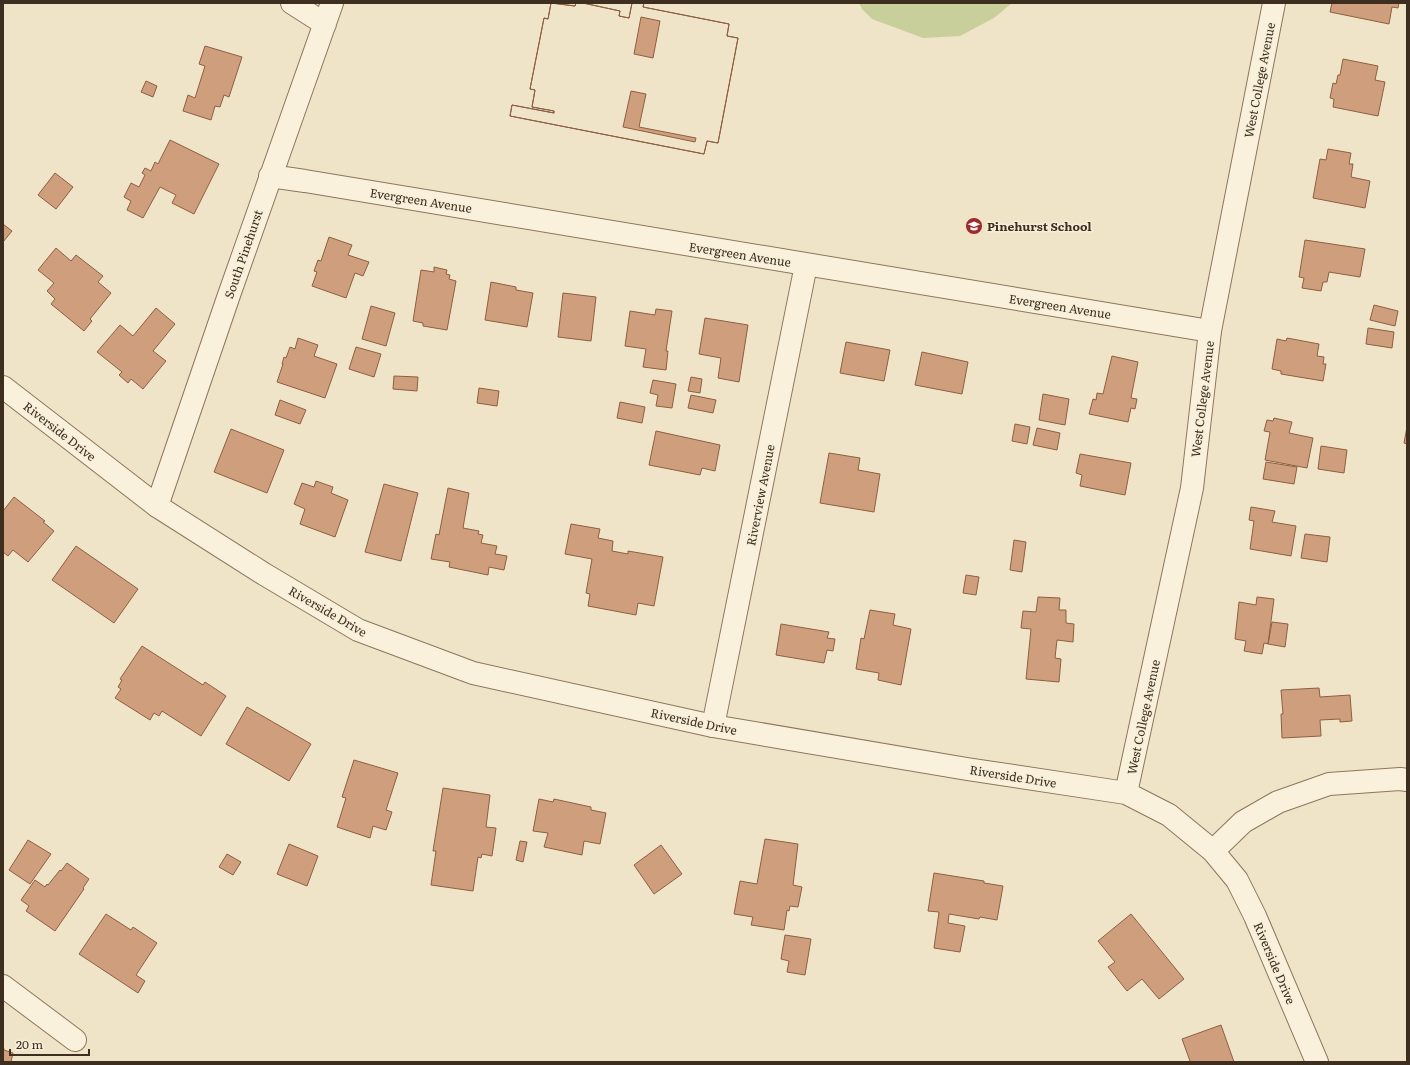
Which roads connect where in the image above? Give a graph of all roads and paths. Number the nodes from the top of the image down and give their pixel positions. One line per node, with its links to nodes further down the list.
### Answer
1 (292, 3): 4 (street)
2 (332, 3): 4 (street, South Pinehurst)
3 (1274, 3): 7 (street, West College Avenue)
4 (325, 24): 5 (street, South Pinehurst)
5 (270, 176): 6 (street, Evergreen Avenue); 9 (street, South Pinehurst)
6 (806, 265): 7 (street, Evergreen Avenue); 10 (street, Riverview Avenue)
7 (1210, 331): 12 (street, West College Avenue)
8 (3, 387): 9 (street, Riverside Drive)
9 (157, 506): 10 (street, Riverside Drive)
10 (713, 726): 12 (street, Riverside Drive)
11 (1407, 780): 13 (street)
12 (1126, 793): 13 (street, Riverside Drive)
13 (1213, 851): 16 (street, Riverside Drive)
14 (3, 986): 15 (street)
15 (75, 1040)
16 (1317, 1062)

